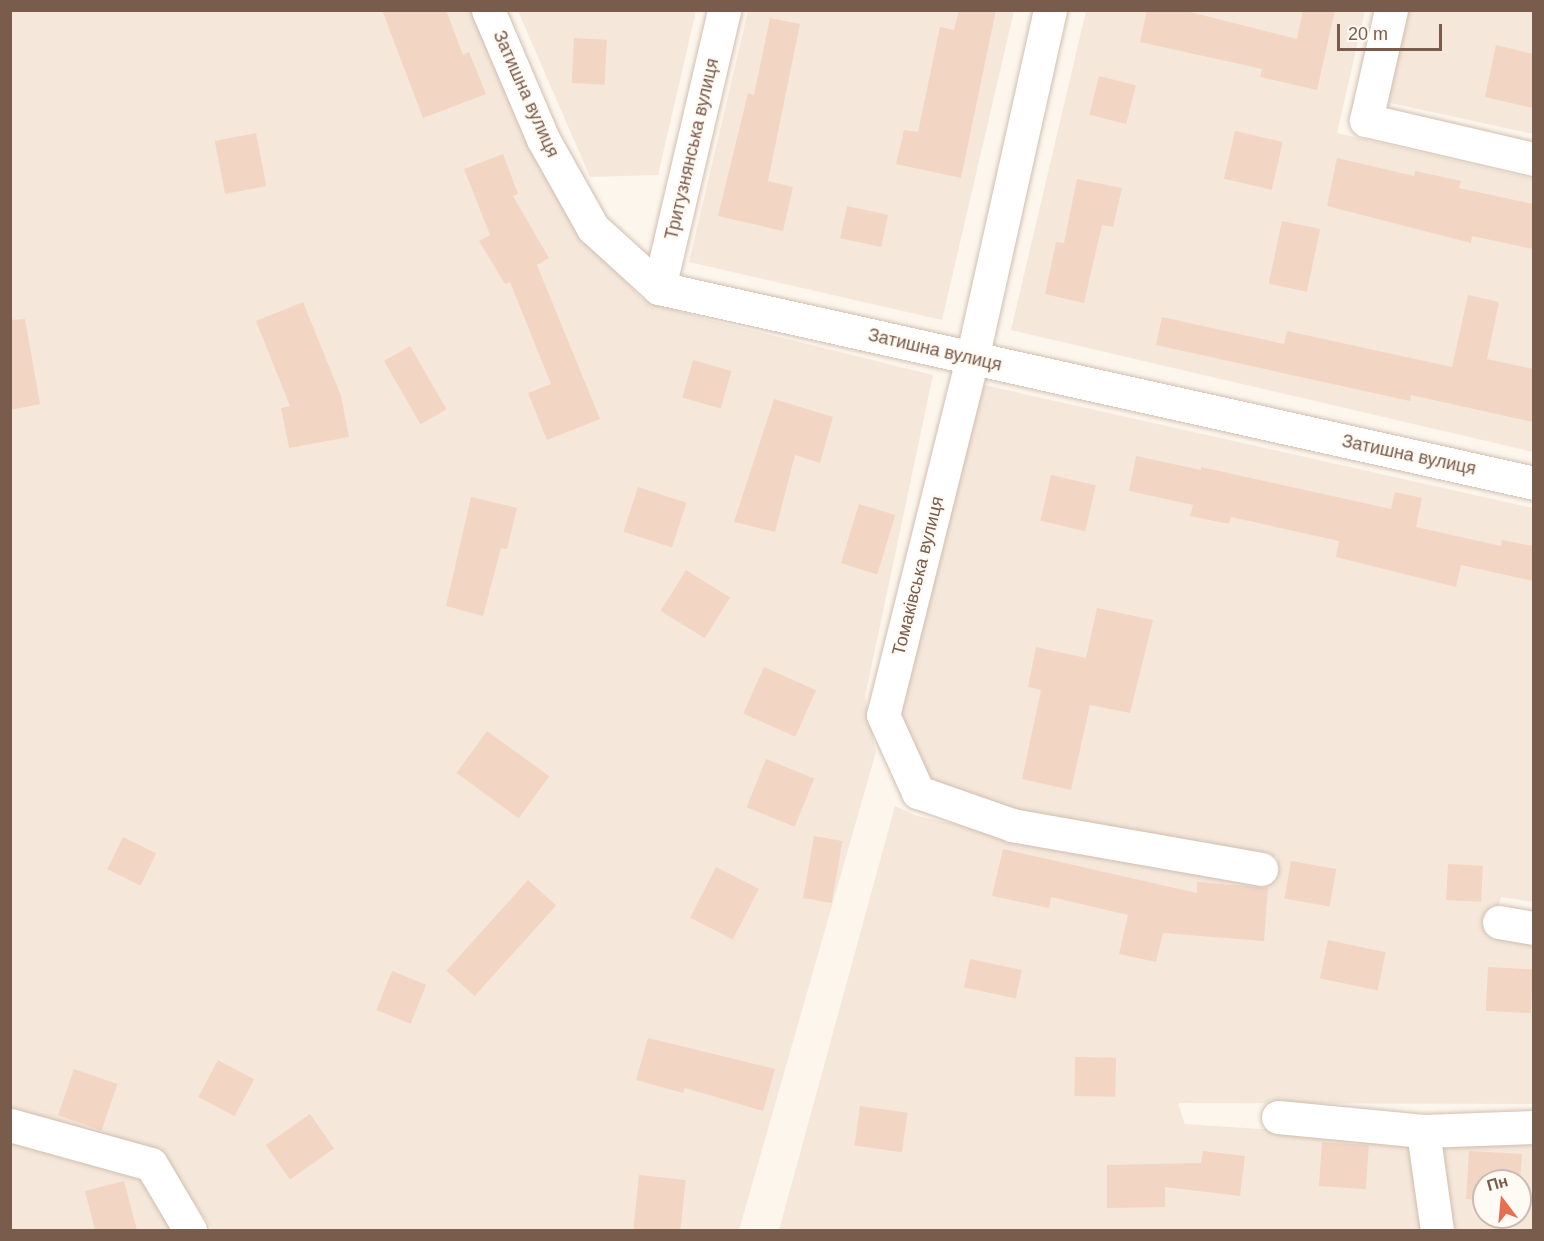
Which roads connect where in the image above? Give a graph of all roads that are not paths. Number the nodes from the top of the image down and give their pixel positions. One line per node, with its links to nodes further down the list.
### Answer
1 (488, 10): 6 (street, Затишна вулиця)
2 (724, 10): 6 (street, Тритузнянська вулиця)
3 (1050, 10): 7 (street, Томаківська вулиця)
4 (1391, 10): 5 (street)
5 (1533, 159)
6 (659, 288): 7 (street, Затишна вулиця)
7 (972, 359): 8 (street, Затишна вулиця); 9 (street, Томаківська вулиця)
8 (1533, 483)
9 (1261, 869)
10 (1499, 922): 11 (street)
11 (1533, 928)
12 (1278, 1118): 15 (street)
13 (10, 1125): 16 (street)
14 (1533, 1127): 15 (street)
15 (1423, 1131): 17 (street)
16 (190, 1230)
17 (1437, 1230)

